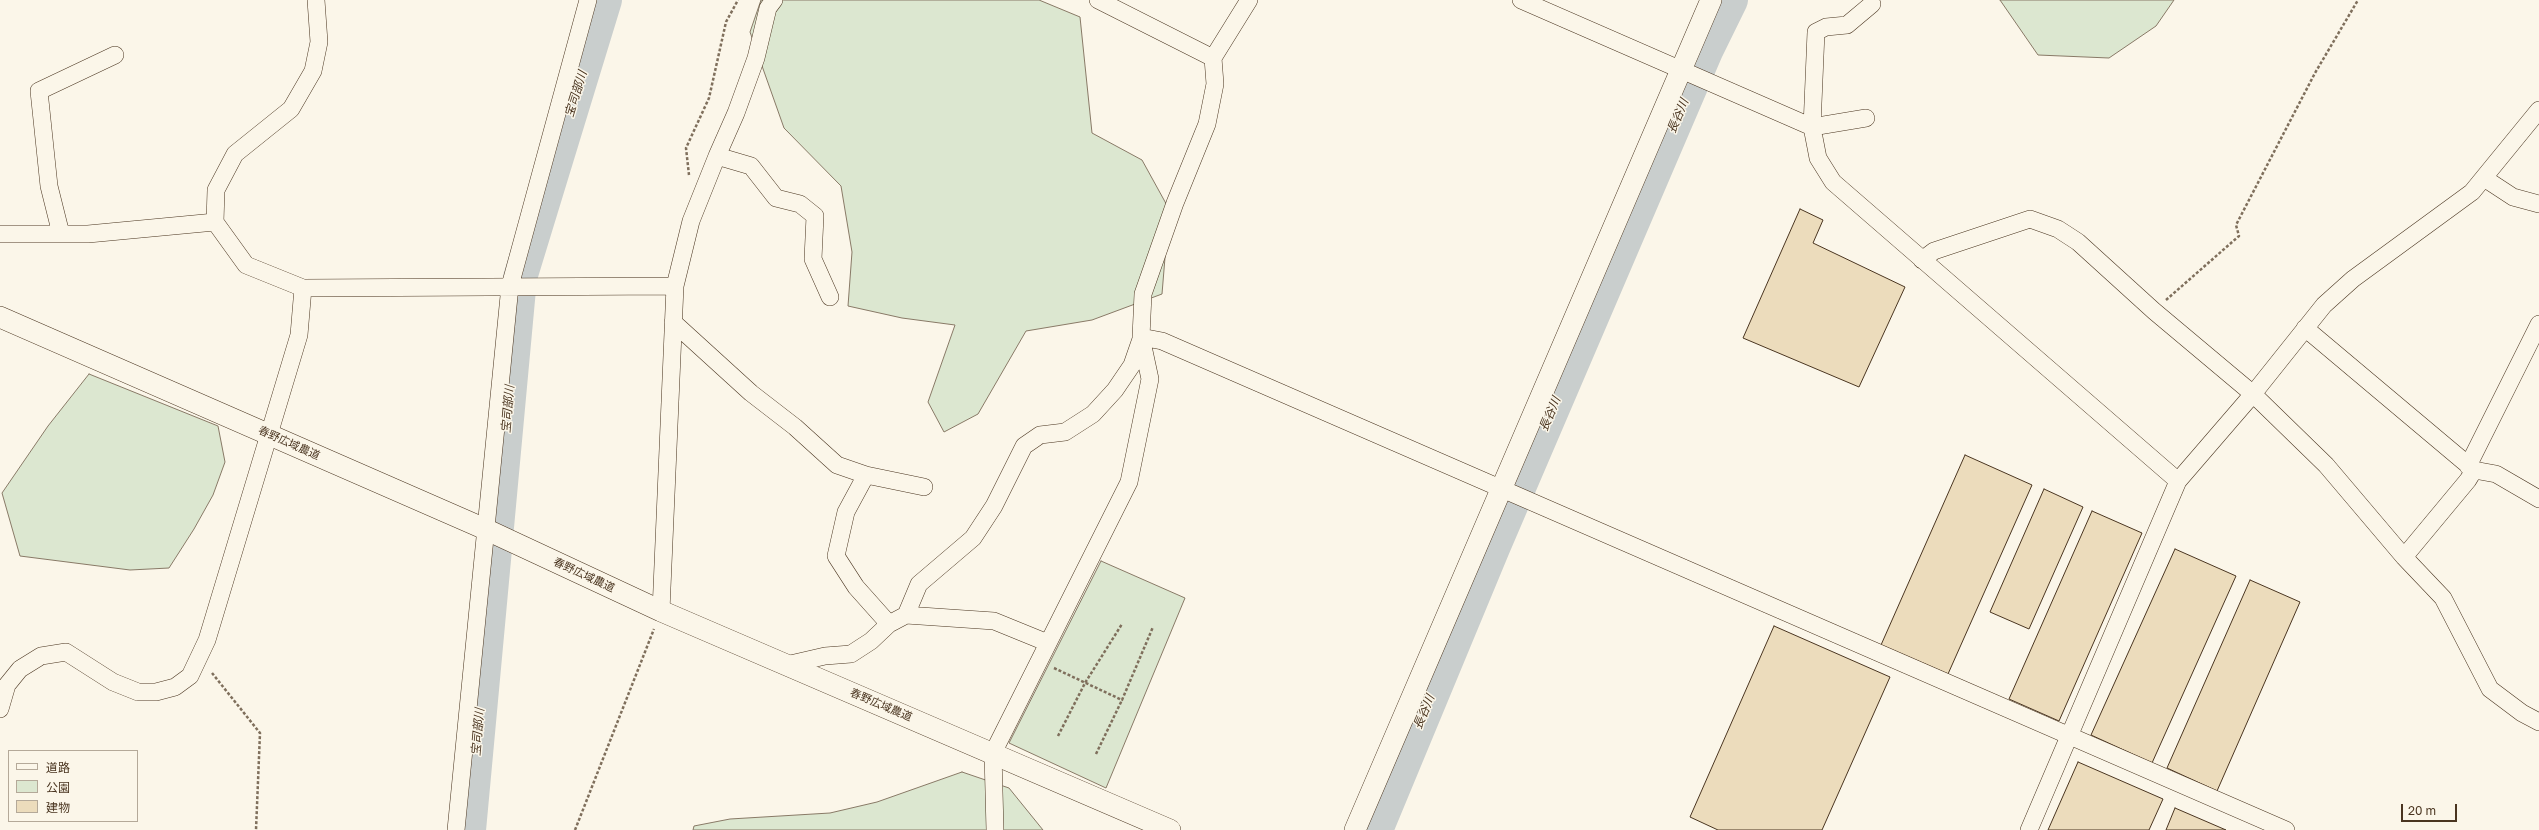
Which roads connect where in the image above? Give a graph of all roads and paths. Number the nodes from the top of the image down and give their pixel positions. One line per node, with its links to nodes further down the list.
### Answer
1 (316, 0): 21 (street)
2 (588, 0): 25 (street)
3 (738, 0): 18 (path)
4 (774, 0): 17 (street)
5 (1098, 0): 12 (street)
6 (1249, 0): 12 (street)
7 (1521, 0): 13 (street)
8 (1711, 0): 13 (street)
9 (2358, 0): 29 (path)
10 (1872, 4): 16 (street)
11 (115, 55): 23 (street)
12 (1213, 58): 34 (street)
13 (1691, 75): 16 (street); 41 (street)
14 (2539, 110): 19 (street)
15 (1866, 118): 16 (street)
16 (1812, 127): 24 (street)
17 (717, 156): 26 (street); 28 (street)
18 (689, 178)
19 (2484, 178): 20 (street); 33 (street)
20 (2539, 204)
21 (215, 222): 23 (street); 27 (street)
22 (0, 234): 23 (street)
23 (61, 234)
24 (1922, 260): 29 (street); 39 (street)
25 (510, 286): 26 (street); 27 (street); 43 (street)
26 (675, 286): 31 (street)
27 (303, 288): 36 (street)
28 (830, 297)
29 (2154, 311): 35 (street)
30 (0, 317): 36 (street, 春野広域農道)
31 (673, 322): 38 (street); 45 (street)
32 (2539, 324): 37 (street)
33 (2305, 328): 35 (street); 37 (street)
34 (1142, 336): 41 (street); 46 (street); 50 (street)
35 (2253, 394): 39 (street); 44 (street)
36 (268, 434): 43 (street, 春野広域農道); 51 (street)
37 (2471, 468): 42 (street); 44 (street)
38 (866, 475): 40 (street); 47 (street)
39 (2178, 481): 59 (street)
40 (924, 487)
41 (1511, 493): 59 (street); 67 (street)
42 (2539, 499)
43 (488, 531): 45 (street, 春野広域農道); 63 (street)
44 (2404, 557): 57 (street)
45 (661, 611): 53 (street, 春野広域農道); 64 (path)
46 (906, 615): 47 (street); 50 (street)
47 (889, 624): 53 (street)
48 (1122, 624): 54 (path)
49 (1153, 627): 55 (path)
50 (1048, 643): 52 (street)
51 (200, 659): 56 (street); 62 (path)
52 (1039, 661): 54 (path); 60 (street)
53 (786, 665): 60 (street, 春野広域農道)
54 (1086, 683): 55 (path); 58 (path)
55 (1122, 700): 61 (path)
56 (0, 709)
57 (2539, 722)
58 (1058, 736)
59 (2070, 738): 68 (street); 69 (street)
60 (993, 753): 65 (street); 66 (street, 春野広域農道)
61 (1096, 754)
62 (256, 830)
63 (456, 830)
64 (575, 830)
65 (995, 830)
66 (1170, 830)
67 (1355, 830)
68 (2029, 830)
69 (2286, 830)

